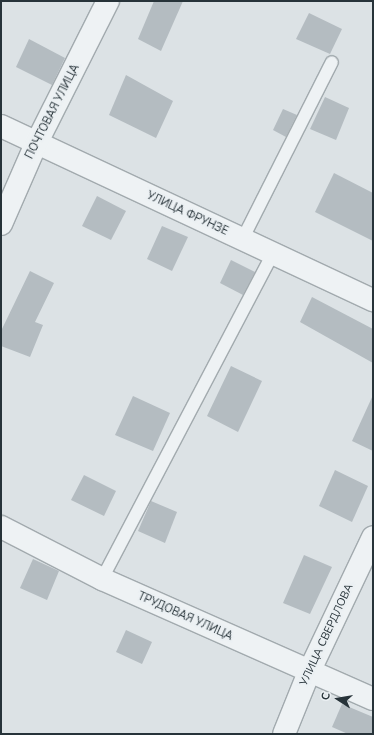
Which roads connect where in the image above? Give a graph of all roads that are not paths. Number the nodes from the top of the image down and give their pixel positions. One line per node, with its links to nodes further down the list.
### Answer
1 (108, 1): 4 (street, ПОЧТОВАЯ УЛИЦА)
2 (332, 62): 6 (lane)
3 (1, 126): 4 (street, УЛИЦА ФРУНЗЕ)
4 (36, 144): 5 (street, ПОЧТОВАЯ УЛИЦА); 6 (street, УЛИЦА ФРУНЗЕ)
5 (1, 224)
6 (242, 240): 7 (street, УЛИЦА ФРУНЗЕ)
7 (272, 255): 8 (street, УЛИЦА ФРУНЗЕ); 11 (lane)
8 (373, 300)
9 (1, 527): 11 (street, ТРУДОВАЯ УЛИЦА)
10 (373, 537): 12 (street, УЛИЦА СВЕРДЛОВА)
11 (102, 579): 12 (street, ТРУДОВАЯ УЛИЦА)
12 (309, 672): 13 (street, ТРУДОВАЯ УЛИЦА); 14 (street, УЛИЦА СВЕРДЛОВА)
13 (373, 699)
14 (284, 734)

